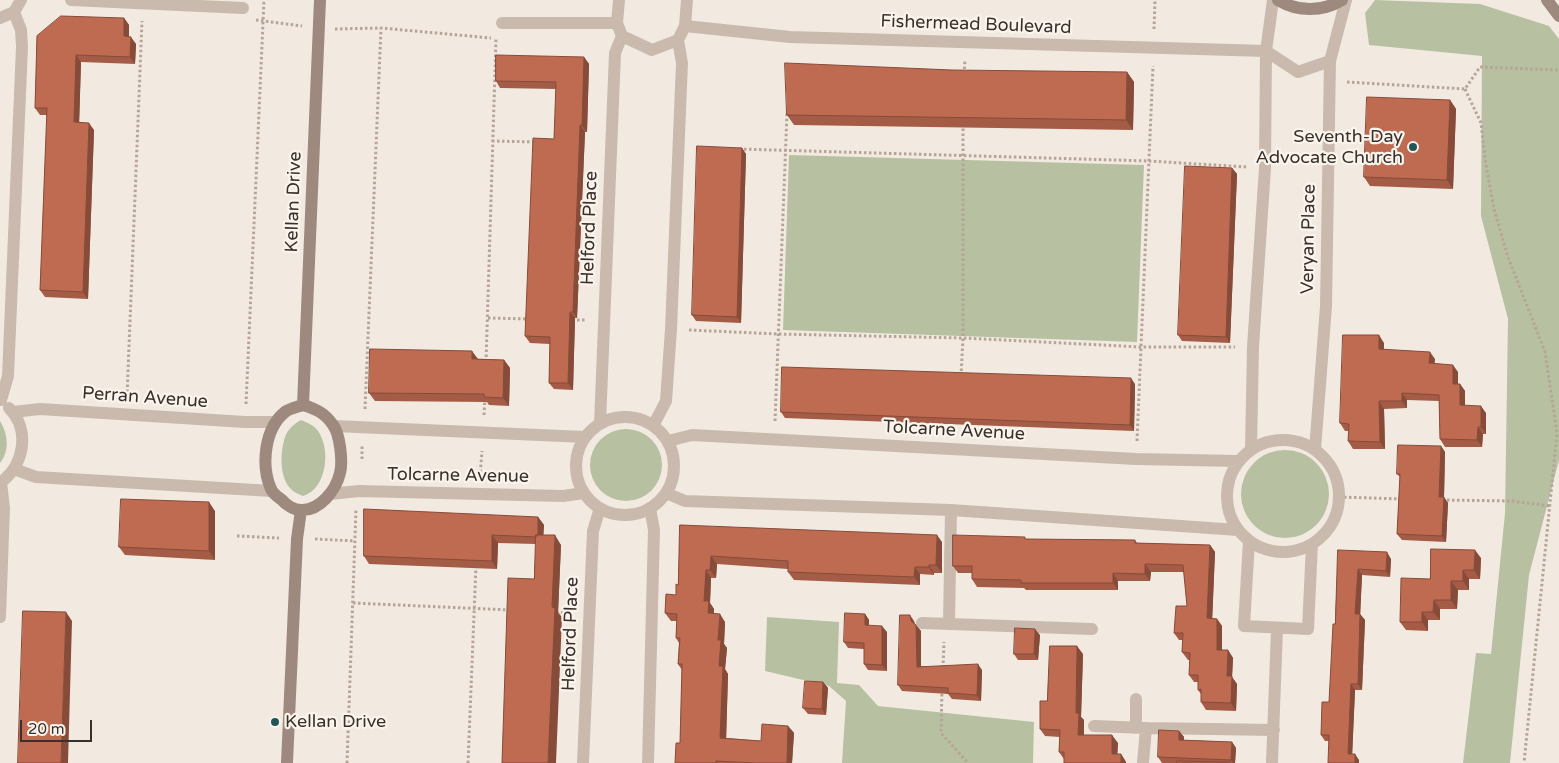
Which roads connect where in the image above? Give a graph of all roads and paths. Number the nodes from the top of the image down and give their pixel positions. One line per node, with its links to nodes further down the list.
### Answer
1 (21, 0): 15 (street)
2 (71, 0): 13 (street)
3 (264, 0): 18 (path)
4 (320, 0): 23 (street, Kellan Drive)
5 (618, 0): 20 (street)
6 (687, 0): 21 (street)
7 (1156, 0): 28 (path)
8 (1273, 0): 29 (street)
9 (1278, 0): 10 (street)
10 (1342, 0)
11 (1346, 0): 30 (street, Veryan Place)
12 (1547, 0): 16 (street)
13 (143, 3): 14 (street); 59 (path)
14 (243, 8): 18 (path)
15 (14, 12): 17 (street); 56 (street)
16 (1559, 16)
17 (0, 18)
18 (263, 20): 23 (path); 60 (path)
19 (502, 23): 20 (street); 25 (path)
20 (617, 23): 24 (street)
21 (686, 26): 26 (street); 27 (street, Fishermead Boulevard)
22 (381, 28): 23 (path); 25 (path); 65 (path)
23 (318, 29): 57 (street, Kellan Drive)
24 (622, 36): 26 (street); 47 (street, Helford Place)
25 (496, 38): 37 (path)
26 (678, 40): 48 (street)
27 (965, 42): 28 (street, Fishermead Boulevard); 32 (path)
28 (1154, 47): 29 (street, Fishermead Boulevard); 42 (path)
29 (1266, 51): 30 (street); 43 (street)
30 (1330, 61): 33 (street, Veryan Place)
31 (1559, 70): 34 (path)
32 (964, 80)
33 (1329, 81): 34 (path); 71 (street, Veryan Place)
34 (1465, 89): 84 (path)
35 (787, 113): 40 (path)
36 (963, 118): 41 (path)
37 (492, 141): 38 (path); 44 (path)
38 (542, 142)
39 (737, 149): 40 (path)
40 (786, 150): 41 (path); 49 (path)
41 (962, 156): 42 (path); 50 (path)
42 (1149, 161): 43 (path); 51 (path)
43 (1265, 168): 52 (street)
44 (488, 318): 45 (path); 53 (path)
45 (536, 319)
46 (566, 320): 47 (path)
47 (604, 320): 62 (street, Helford Place)
48 (671, 329): 49 (path); 64 (street)
49 (778, 334): 50 (path); 68 (path)
50 (963, 338): 51 (path); 54 (path)
51 (1141, 347): 52 (path); 72 (path)
52 (1253, 347): 70 (street)
53 (486, 366)
54 (961, 384)
55 (485, 395): 66 (path)
56 (0, 400): 58 (street)
57 (303, 405): 61 (street); 63 (street)
58 (13, 412): 59 (street, Perran Avenue); 74 (street)
59 (126, 414): 60 (street, Perran Avenue)
60 (246, 422): 61 (street, Perran Avenue)
61 (276, 422): 76 (street)
62 (600, 424): 64 (street); 67 (street)
63 (334, 426): 65 (street); 79 (street)
64 (653, 426): 69 (street)
65 (364, 427): 66 (street)
66 (484, 433): 67 (street); 80 (path)
67 (585, 437): 77 (street)
68 (774, 439): 69 (street, Tolcarne Avenue); 72 (street, Tolcarne Avenue)
69 (668, 440): 78 (street)
70 (1251, 449): 71 (street); 73 (street)
71 (1315, 450): 81 (street)
72 (1136, 459): 73 (street, Tolcarne Avenue)
73 (1238, 461): 90 (street)
74 (14, 469): 75 (street); 76 (street)
75 (0, 483): 99 (street)
76 (272, 491): 88 (street)
77 (584, 493): 80 (street, Tolcarne Avenue); 86 (street)
78 (666, 493): 87 (street); 89 (street)
79 (330, 494): 80 (street, Tolcarne Avenue); 88 (street)
80 (479, 494)
81 (1339, 498): 82 (path); 92 (street)
82 (1406, 499)
83 (1435, 500): 84 (path)
84 (1550, 506): 118 (path)
85 (356, 507): 94 (path)
86 (600, 508): 87 (street); 113 (street, Helford Place)
87 (650, 508): 114 (street)
88 (302, 510): 110 (street)
89 (951, 510): 90 (street); 101 (street)
90 (1238, 530): 91 (street)
91 (1249, 541): 92 (street); 103 (street)
92 (1312, 544): 103 (street)
93 (476, 561): 95 (path)
94 (353, 603): 95 (path); 111 (path)
95 (474, 609): 96 (path); 112 (path)
96 (512, 610)
97 (549, 612): 98 (path)
98 (577, 613)
99 (0, 617)
100 (922, 622): 101 (street)
101 (949, 623): 102 (street); 104 (path)
102 (1092, 629)
103 (1277, 629): 109 (street)
104 (942, 674)
105 (942, 684): 115 (path)
106 (1136, 699): 108 (street)
107 (1094, 726): 108 (street)
108 (1141, 728): 109 (street); 116 (street)
109 (1274, 730): 117 (street)
110 (287, 763)
111 (347, 763)
112 (468, 763)
113 (583, 763)
114 (648, 763)
115 (968, 763)
116 (1144, 763)
117 (1272, 763)
118 (1524, 763)

